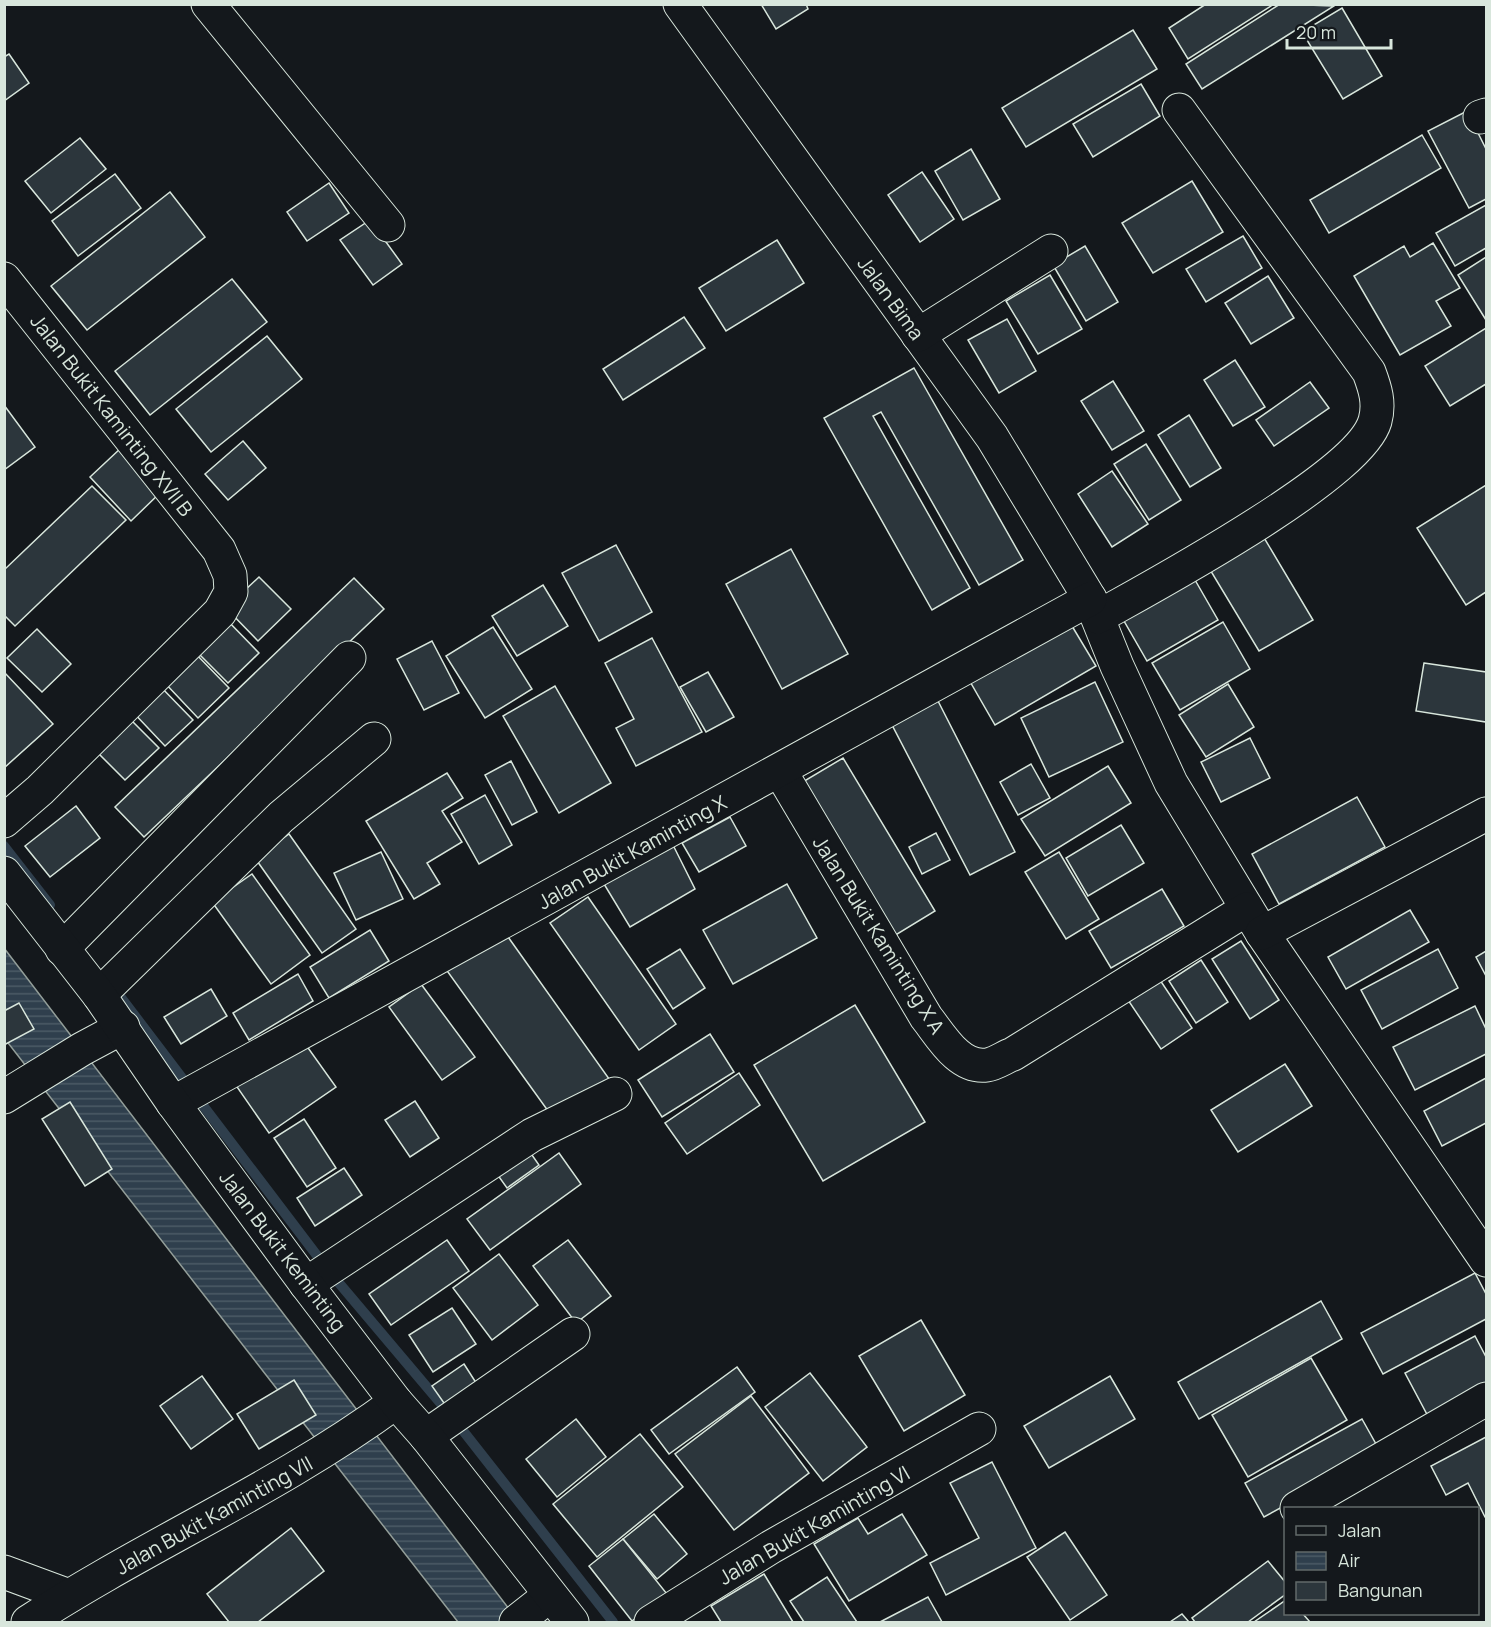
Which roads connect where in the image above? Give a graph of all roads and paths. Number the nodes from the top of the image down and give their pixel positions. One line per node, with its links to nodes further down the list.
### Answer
1 (208, 4): 4 (street)
2 (680, 4): 7 (street, Jalan Bima)
3 (1179, 110): 8 (street, Jalan Bukit Kaminting X)
4 (388, 225)
5 (1051, 250): 7 (street)
6 (4, 279): 13 (street, Jalan Bukit Kaminting XVII B)
7 (918, 336): 8 (street, Jalan Bima)
8 (1094, 608): 11 (street, Jalan Bukit Kaminting X); 15 (street, Jalan Bima)
9 (349, 658): 16 (street)
10 (374, 739): 17 (street)
11 (780, 771): 15 (street, Jalan Bukit Kaminting X A); 21 (street, Jalan Bukit Kaminting X)
12 (1486, 814): 15 (street, Jalan Bukit Kaminting X A)
13 (4, 821)
14 (4, 873): 16 (street, Jalan Bukit Keminting)
15 (1255, 921): 22 (street, Jalan Bima)
16 (62, 949): 17 (street, Jalan Bukit Keminting)
17 (99, 994): 18 (street, Jalan Bukit Keminting)
18 (123, 1027): 20 (street); 21 (street, Jalan Bukit Keminting)
19 (615, 1094): 23 (street)
20 (4, 1097)
21 (173, 1103): 23 (street, Jalan Bukit Keminting)
22 (1486, 1260)
23 (306, 1284): 26 (street, Jalan Bukit Keminting)
24 (573, 1334): 28 (street)
25 (1486, 1399): 29 (street)
26 (396, 1402): 28 (street, Jalan Bukit Keminting); 31 (street, Jalan Bukit Kaminting VII)
27 (979, 1429): 36 (street, Jalan Bukit Kaminting VI)
28 (426, 1436): 32 (street, Jalan Bukit Keminting)
29 (1300, 1507)
30 (4, 1572): 31 (street)
31 (69, 1596): 34 (street, Jalan Bukit Kaminting VII)
32 (549, 1596): 33 (street); 35 (street, Jalan Bukit Keminting)
33 (517, 1622)
34 (28, 1623)
35 (572, 1623)
36 (651, 1623)

